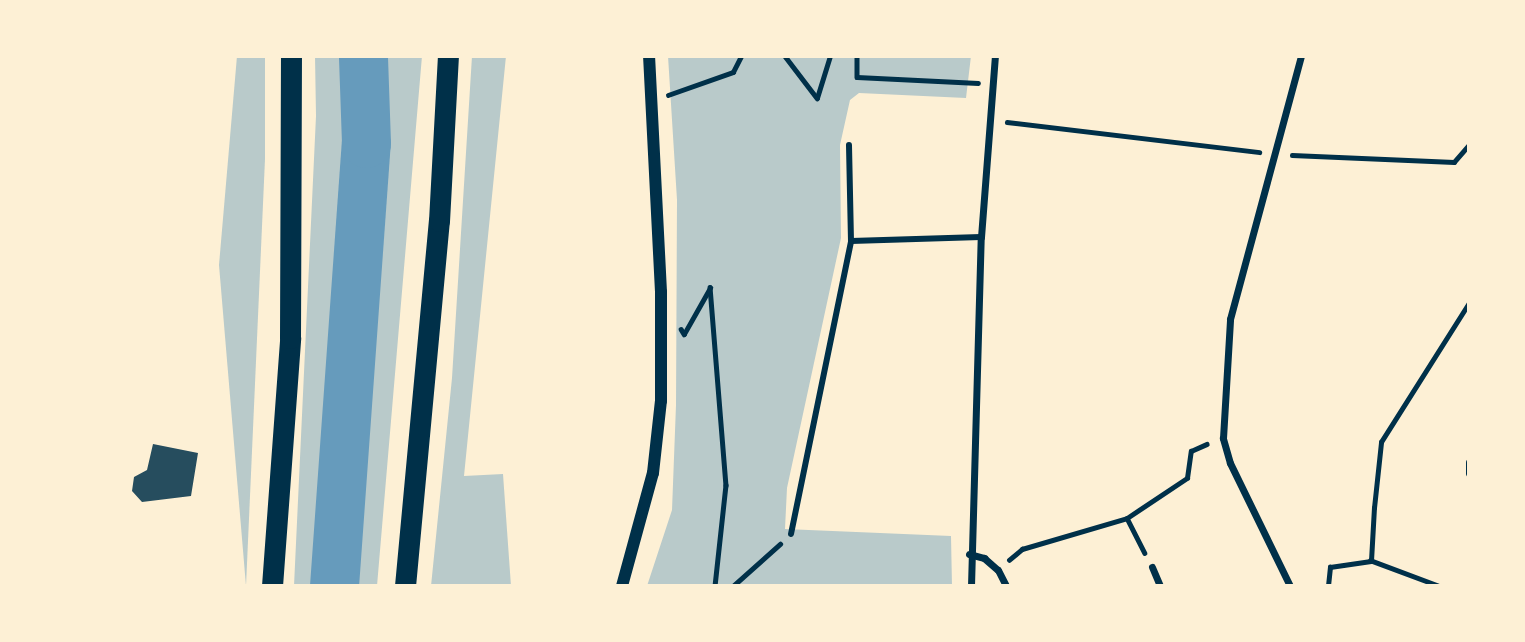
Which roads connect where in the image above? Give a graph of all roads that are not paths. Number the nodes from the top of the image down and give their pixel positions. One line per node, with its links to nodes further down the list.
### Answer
1 (291, 56): 14 (highway)
2 (448, 56): 15 (highway)
3 (649, 56): 16 (street)
4 (995, 56): 7 (street)
5 (1301, 56): 20 (street)
6 (849, 145): 8 (street)
7 (981, 237): 8 (street); 12 (street)
8 (851, 242): 11 (street)
9 (1469, 462): 10 (street)
10 (1469, 473)
11 (791, 534)
12 (969, 554): 17 (street); 18 (street)
13 (1152, 566): 19 (street)
14 (272, 586)
15 (405, 586)
16 (622, 586)
17 (971, 586)
18 (1006, 586)
19 (1160, 586)
20 (1290, 586)

